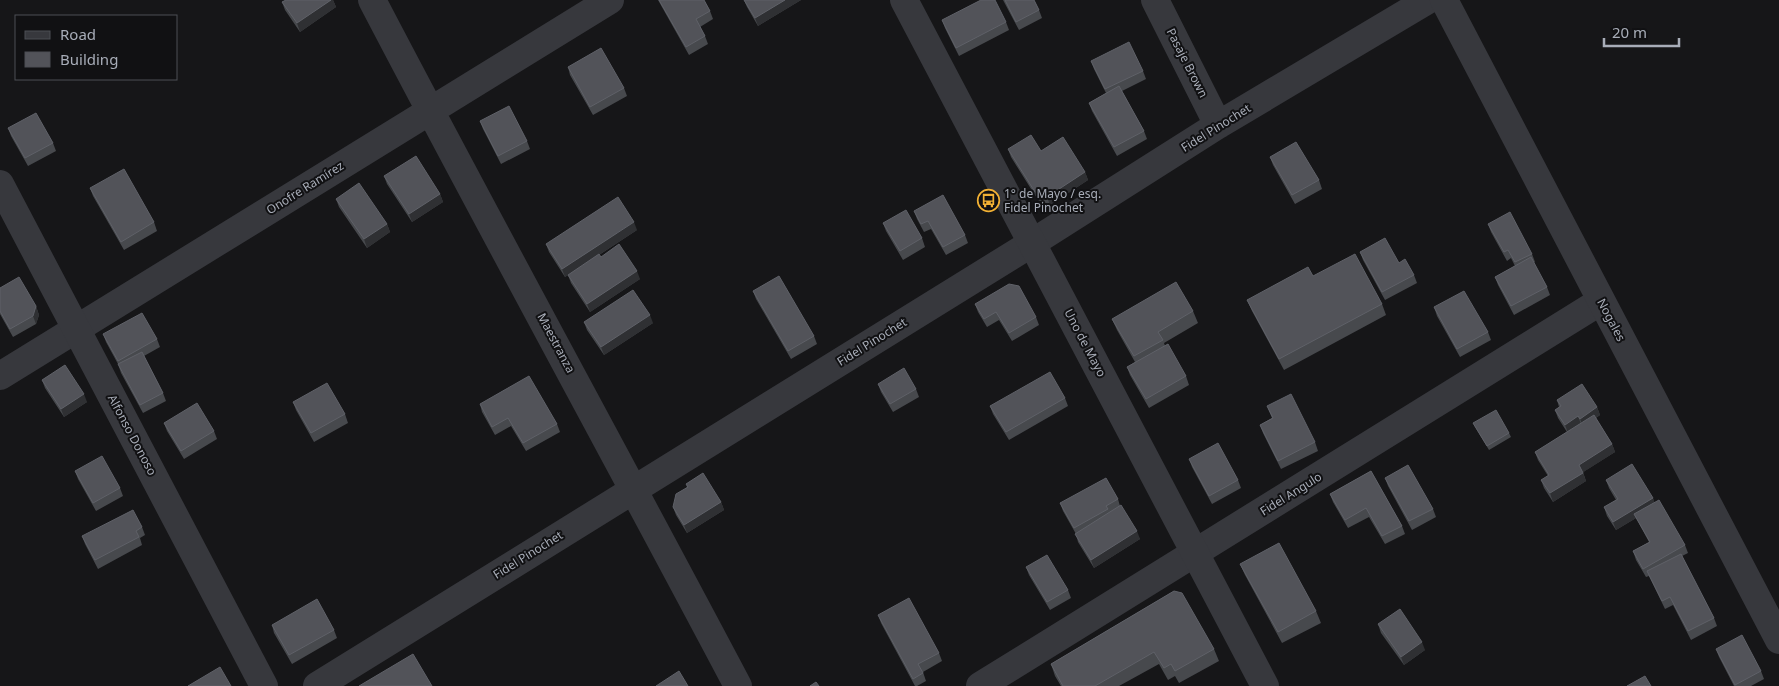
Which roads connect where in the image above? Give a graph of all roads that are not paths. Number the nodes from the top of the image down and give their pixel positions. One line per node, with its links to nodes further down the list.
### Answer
1 (372, 0): 7 (street, Maestranza)
2 (610, 0): 7 (street, Onofre Ramírez)
3 (904, 0): 10 (street, Uno de Mayo)
4 (1155, 0): 8 (street, Pasaje Brown)
5 (1428, 0): 8 (street, Fidel Pinochet)
6 (1444, 0): 11 (street, Nogales)
7 (430, 111): 12 (street, Onofre Ramírez); 14 (street, Maestranza)
8 (1218, 125): 10 (street, Fidel Pinochet)
9 (0, 184): 12 (street, Alfonso Donoso)
10 (1032, 243): 14 (street, Fidel Pinochet); 15 (street, Uno de Mayo)
11 (1601, 301): 15 (street, Fidel Angulo); 16 (street, Nogales)
12 (76, 329): 13 (street, Onofre Ramírez); 17 (street, Alfonso Donoso)
13 (0, 376)
14 (634, 489): 18 (street, Fidel Pinochet); 19 (street, Maestranza)
15 (1195, 553): 20 (street, Fidel Angulo); 21 (street, Uno de Mayo)
16 (1779, 640)
17 (264, 686)
18 (317, 686)
19 (738, 686)
20 (980, 686)
21 (1265, 686)

